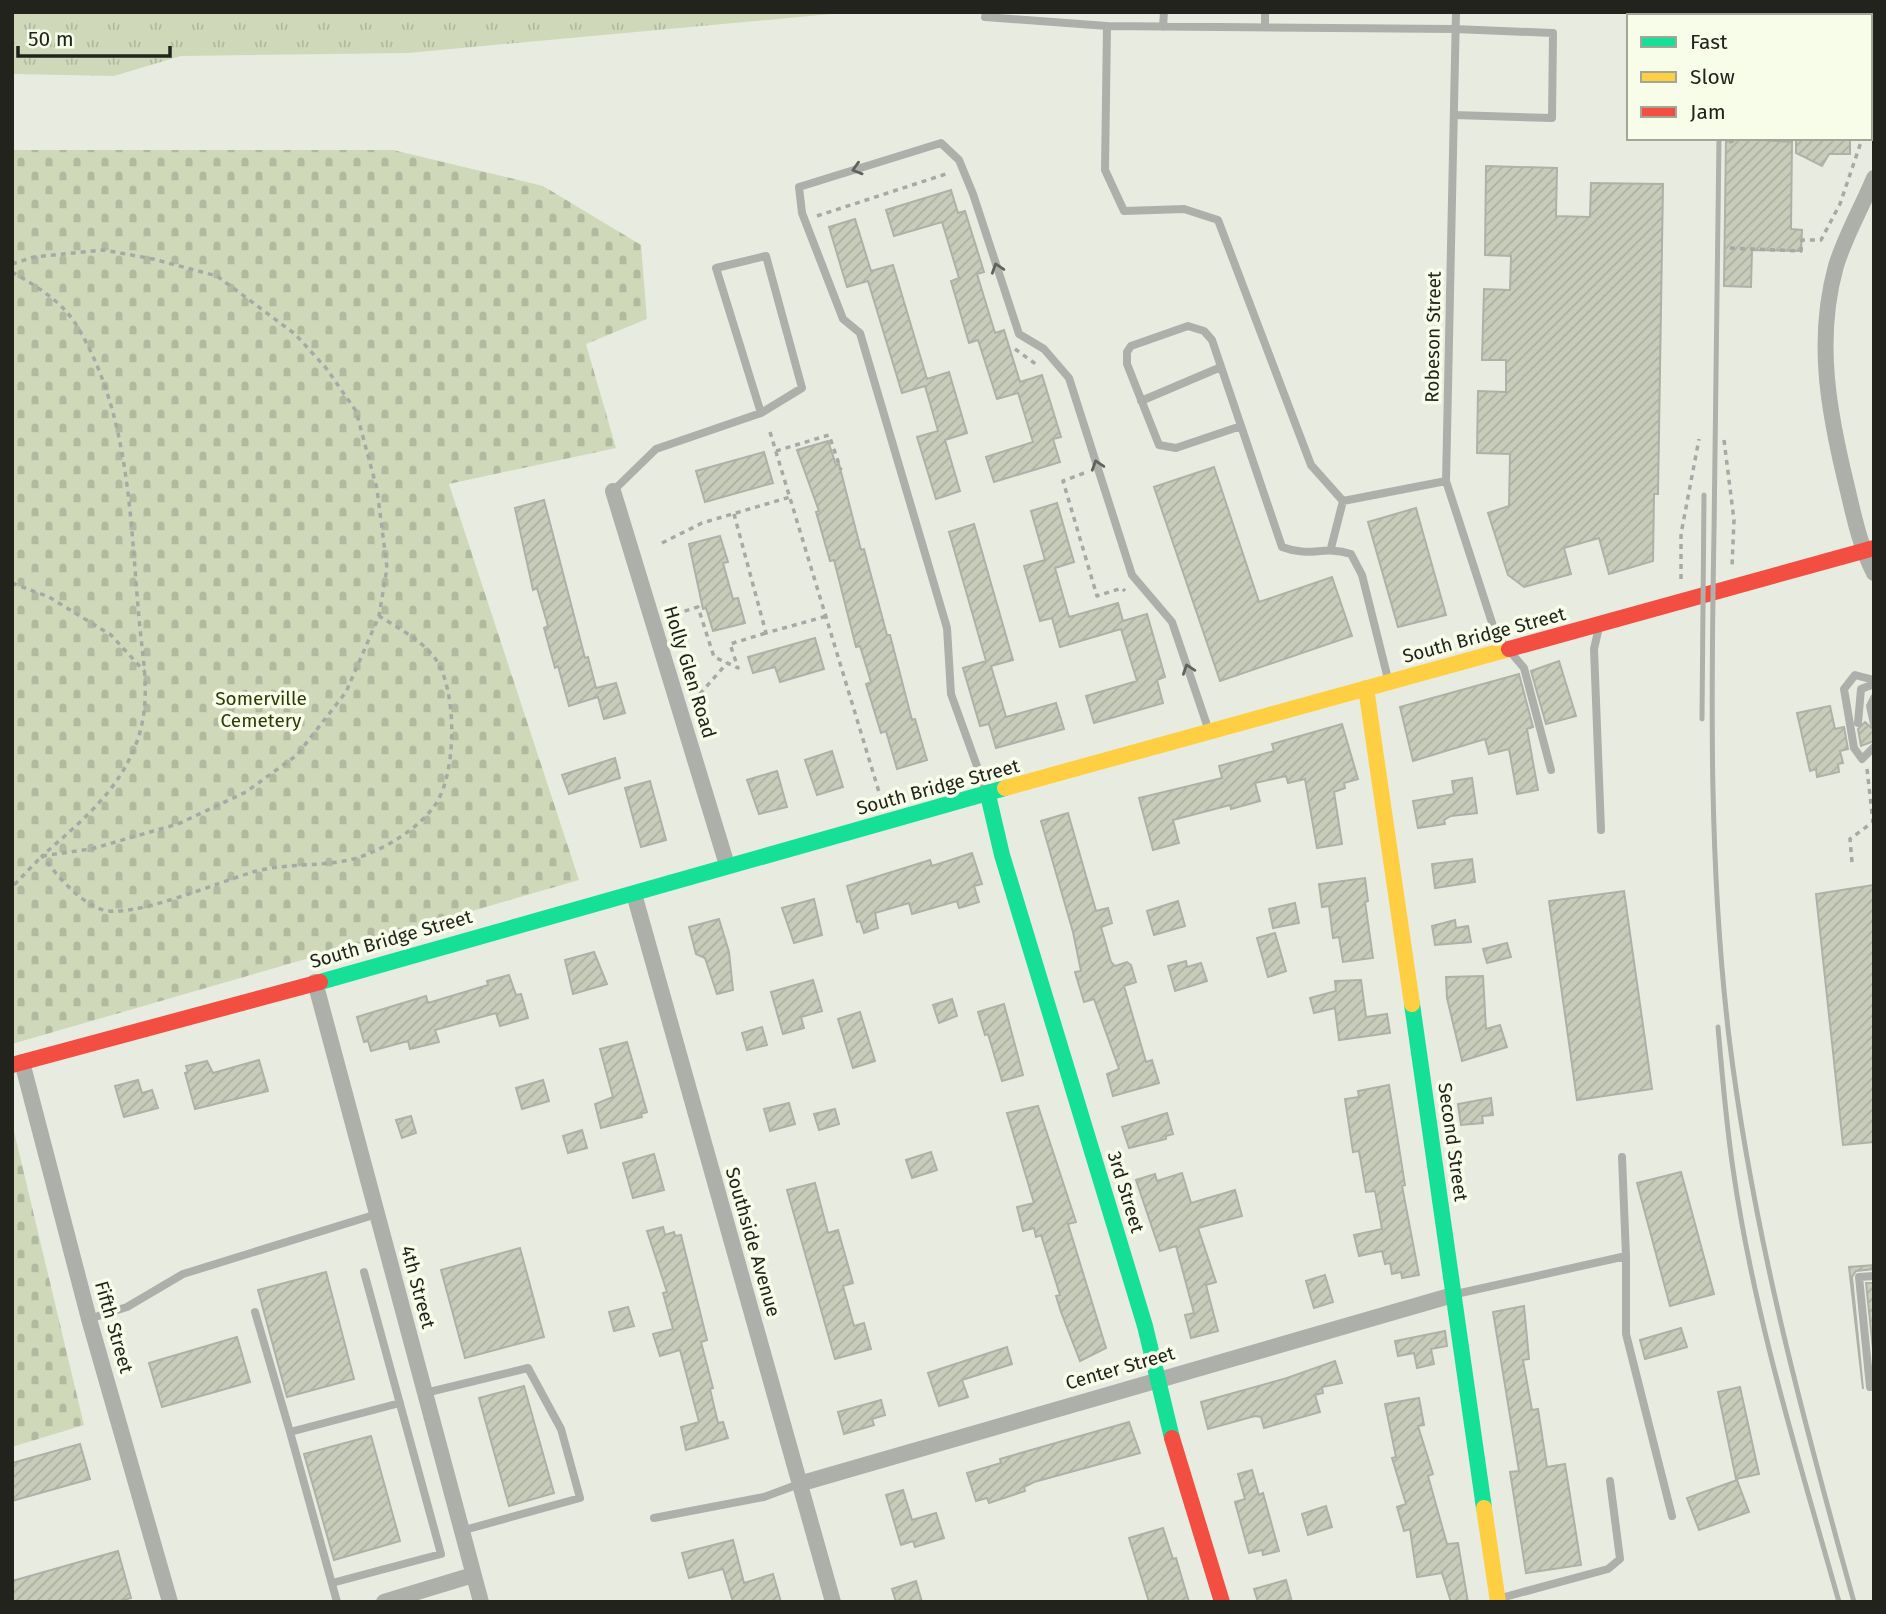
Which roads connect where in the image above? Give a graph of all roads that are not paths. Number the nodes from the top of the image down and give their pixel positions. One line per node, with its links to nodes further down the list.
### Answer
1 (1164, 12): 6 (lane)
2 (1265, 12): 7 (lane)
3 (1455, 12): 8 (lane, Robeson Street)
4 (985, 18): 5 (lane)
5 (1107, 26): 6 (lane); 18 (lane)
6 (1163, 27): 7 (lane)
7 (1265, 27): 8 (lane)
8 (1455, 29): 9 (lane, Robeson Street); 9 (lane)
9 (1454, 115): 16 (lane, Robeson Street)
10 (1874, 178): 11 (street)
11 (1869, 201): 20 (street)
12 (1221, 367): 13 (lane); 13 (lane); 15 (lane)
13 (1140, 401): 15 (lane)
14 (761, 413): 14 (lane); 17 (lane)
15 (1241, 426): 19 (lane)
16 (1446, 481): 18 (lane); 23 (lane, Robeson Street)
17 (613, 491): 38 (street, Holly Glen Road)
18 (1343, 501): 19 (lane)
19 (1331, 548): 24 (lane)
20 (1868, 550): 21 (street); 22 (street, South Bridge Street)
21 (1874, 573)
22 (1600, 624): 23 (street, South Bridge Street); 37 (lane)
23 (1508, 651): 24 (street, South Bridge Street); 35 (lane, Robeson Street)
24 (1389, 682): 26 (street, South Bridge Street)
25 (1874, 682): 28 (lane); 34 (lane)
26 (1366, 688): 30 (street, South Bridge Street); 47 (street, Second Street)
27 (1874, 698): 29 (lane)
28 (1858, 723)
29 (1874, 723)
30 (1210, 734): 36 (street, South Bridge Street); 36 (lane, one-way to 36)
31 (1862, 746): 34 (lane)
32 (1874, 747): 34 (lane)
33 (1874, 755): 34 (lane)
34 (1862, 760)
35 (1551, 770)
36 (988, 795): 38 (street, South Bridge Street); 50 (street, 3rd Street)
37 (1601, 830)
38 (727, 865): 39 (street, South Bridge Street)
39 (634, 894): 40 (street, South Bridge Street); 56 (street, Southside Avenue)
40 (315, 982): 41 (street, South Bridge Street); 43 (street, 4th Street)
41 (17, 1064): 49 (street, Fifth Street)
42 (1622, 1157): 44 (lane)
43 (377, 1214): 49 (lane); 52 (street, 4th Street)
44 (1626, 1256): 47 (lane); 57 (lane)
45 (364, 1272): 53 (lane)
46 (1874, 1276): 51 (lane)
47 (1453, 1295): 50 (street, Center Street); 62 (street, Second Street)
48 (254, 1312): 54 (lane)
49 (89, 1319): 63 (street, Fifth Street)
50 (1158, 1379): 56 (street, Center Street); 68 (street, 3rd Street)
51 (1874, 1387)
52 (425, 1393): 59 (street, 4th Street); 59 (lane)
53 (400, 1403): 54 (lane); 61 (lane)
54 (290, 1432): 61 (lane)
55 (1610, 1481): 62 (lane)
56 (799, 1484): 58 (lane); 67 (street, Southside Avenue)
57 (1672, 1516)
58 (654, 1518)
59 (461, 1531): 60 (street, 4th Street)
60 (473, 1575): 65 (street); 66 (street, 4th Street)
61 (332, 1583): 64 (lane)
62 (1498, 1600)
63 (170, 1602)
64 (337, 1602)
65 (384, 1602)
66 (481, 1602)
67 (833, 1602)
68 (1222, 1602)

